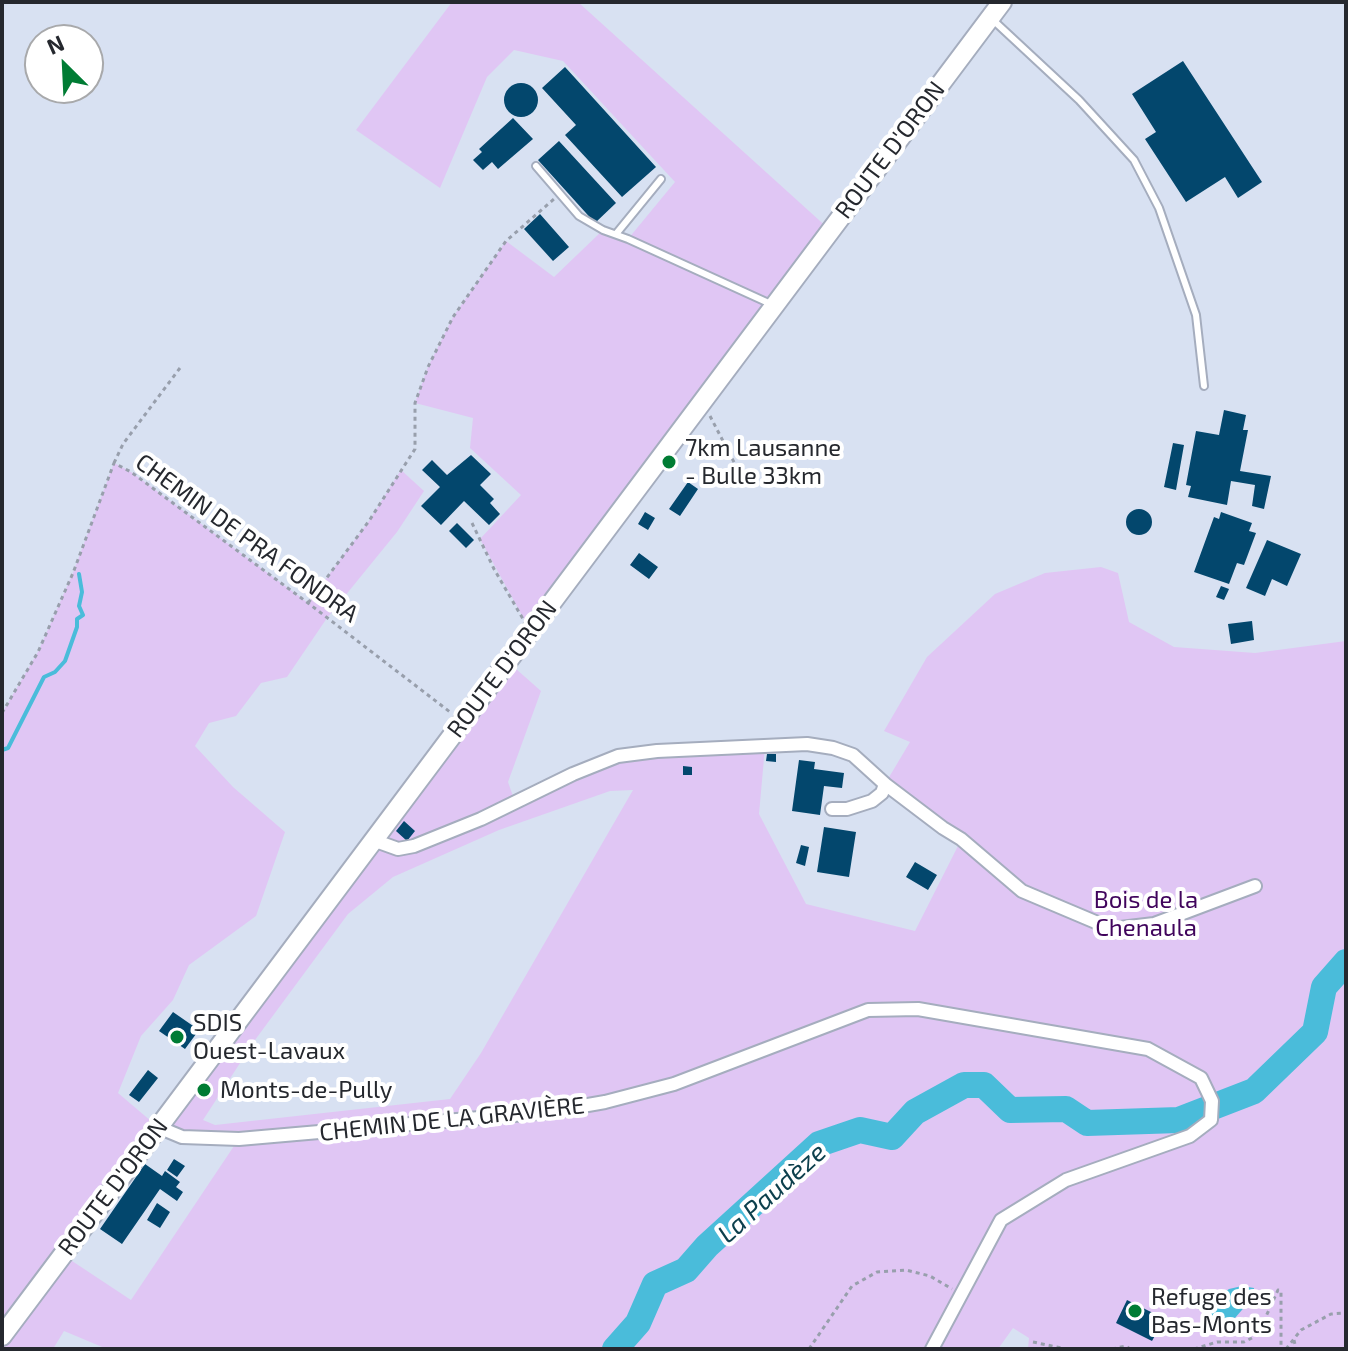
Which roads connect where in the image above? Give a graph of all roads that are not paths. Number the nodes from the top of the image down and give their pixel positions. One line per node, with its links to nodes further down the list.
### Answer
1 (1002, 2): 2 (main road, ROUTE D'ORON)
2 (990, 17): 6 (main road, ROUTE D'ORON); 7 (lane)
3 (536, 166): 5 (lane)
4 (661, 179): 5 (lane)
5 (616, 234): 6 (lane)
6 (773, 305): 10 (main road, ROUTE D'ORON)
7 (1204, 386)
8 (885, 784): 9 (street); 10 (street); 11 (street)
9 (832, 809)
10 (373, 840): 12 (main road, ROUTE D'ORON)
11 (1255, 886)
12 (158, 1127): 13 (main road, ROUTE D'ORON); 14 (street, CHEMIN DE LA GRAVIÈRE)
13 (2, 1336)
14 (932, 1349)

